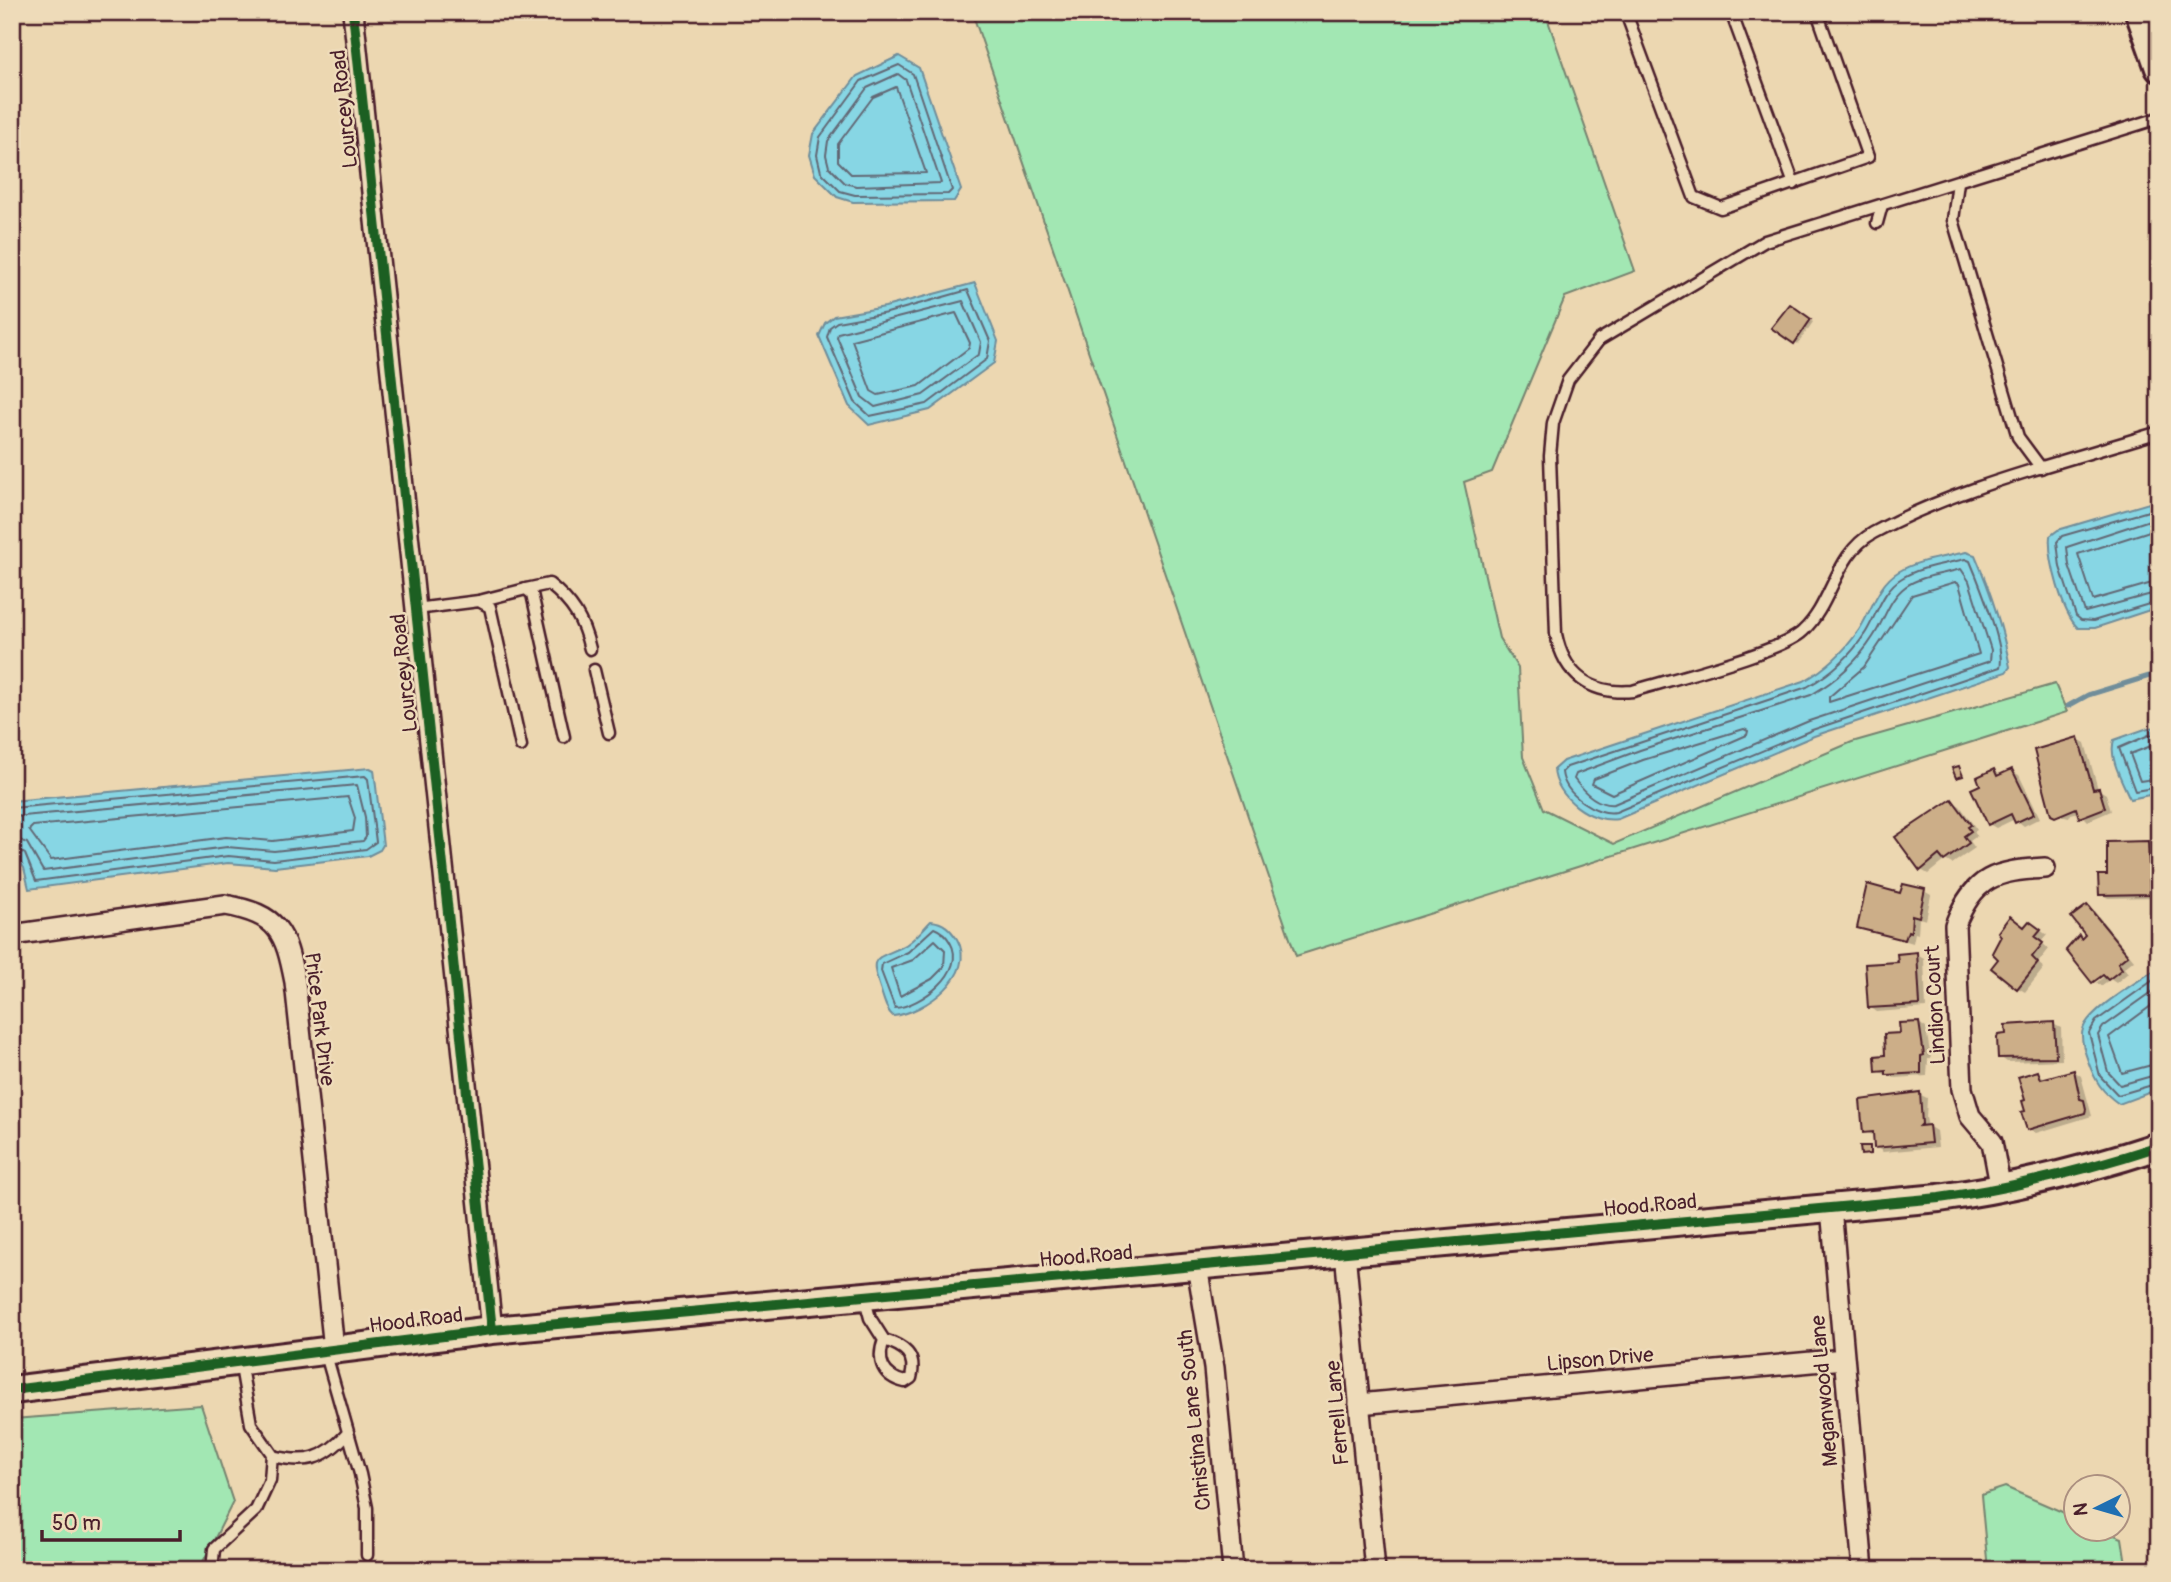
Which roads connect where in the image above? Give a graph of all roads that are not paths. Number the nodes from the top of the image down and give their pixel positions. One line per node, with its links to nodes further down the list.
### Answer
1 (353, 12): 16 (street, Lourcey Road)
2 (1636, 12): 9 (lane)
3 (1731, 12): 9 (lane)
4 (1817, 12): 9 (lane)
5 (2139, 12): 6 (street)
6 (2159, 68)
7 (2159, 118): 8 (lane)
8 (1958, 182): 10 (lane); 13 (lane)
9 (1794, 184)
10 (1882, 205): 11 (lane); 13 (lane)
11 (1877, 223)
12 (2159, 432): 13 (lane)
13 (2041, 468)
14 (526, 589): 15 (lane); 17 (lane); 20 (lane)
15 (479, 601): 16 (lane); 21 (lane)
16 (416, 609): 30 (street, Lourcey Road)
17 (590, 649)
18 (594, 670): 19 (lane)
19 (609, 733)
20 (564, 737)
21 (522, 746)
22 (2045, 868): 25 (street, Lindion Court)
23 (12, 934): 32 (street, Price Park Drive)
24 (2159, 1146): 25 (street, Hood Road)
25 (2001, 1190): 26 (street, Hood Road)
26 (1831, 1208): 27 (street, Hood Road); 33 (street, Meganwood Lane)
27 (1345, 1252): 28 (street, Hood Road); 36 (street, Ferrell Lane)
28 (1197, 1266): 29 (street, Hood Road); 41 (street, Christina Lane South)
29 (864, 1296): 30 (street, Hood Road); 31 (lane)
30 (492, 1330): 32 (street, Hood Road)
31 (884, 1340)
32 (329, 1350): 34 (street, Hood Road); 37 (lane)
33 (1844, 1359): 36 (street, Lipson Drive); 43 (street, Meganwood Lane)
34 (240, 1361): 35 (street, Hood Road); 38 (lane)
35 (12, 1390)
36 (1359, 1404): 42 (street, Ferrell Lane)
37 (347, 1434): 38 (lane); 39 (lane)
38 (272, 1456): 40 (lane)
39 (367, 1555)
40 (212, 1570)
41 (1233, 1570)
42 (1375, 1570)
43 (1863, 1570)

